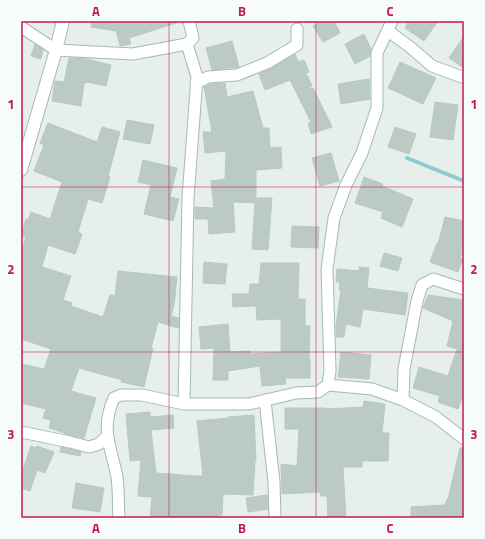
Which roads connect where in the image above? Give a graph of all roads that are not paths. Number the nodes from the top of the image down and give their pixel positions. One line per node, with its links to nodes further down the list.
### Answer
1 (63, 21): 7 (street)
2 (189, 21): 6 (street)
3 (390, 26): 8 (street); 12 (street)
4 (21, 27): 7 (street)
5 (297, 29): 9 (street)
6 (187, 44): 7 (street); 9 (street)
7 (56, 50): 10 (street)
8 (464, 76)
9 (196, 83): 15 (street)
10 (21, 170)
11 (464, 289): 14 (street)
12 (328, 385): 13 (street); 14 (street)
13 (264, 400): 15 (street); 20 (street)
14 (403, 400): 17 (street)
15 (184, 404): 18 (street)
16 (21, 432): 18 (street)
17 (464, 439)
18 (103, 440): 19 (street)
19 (119, 518)
20 (275, 518)

